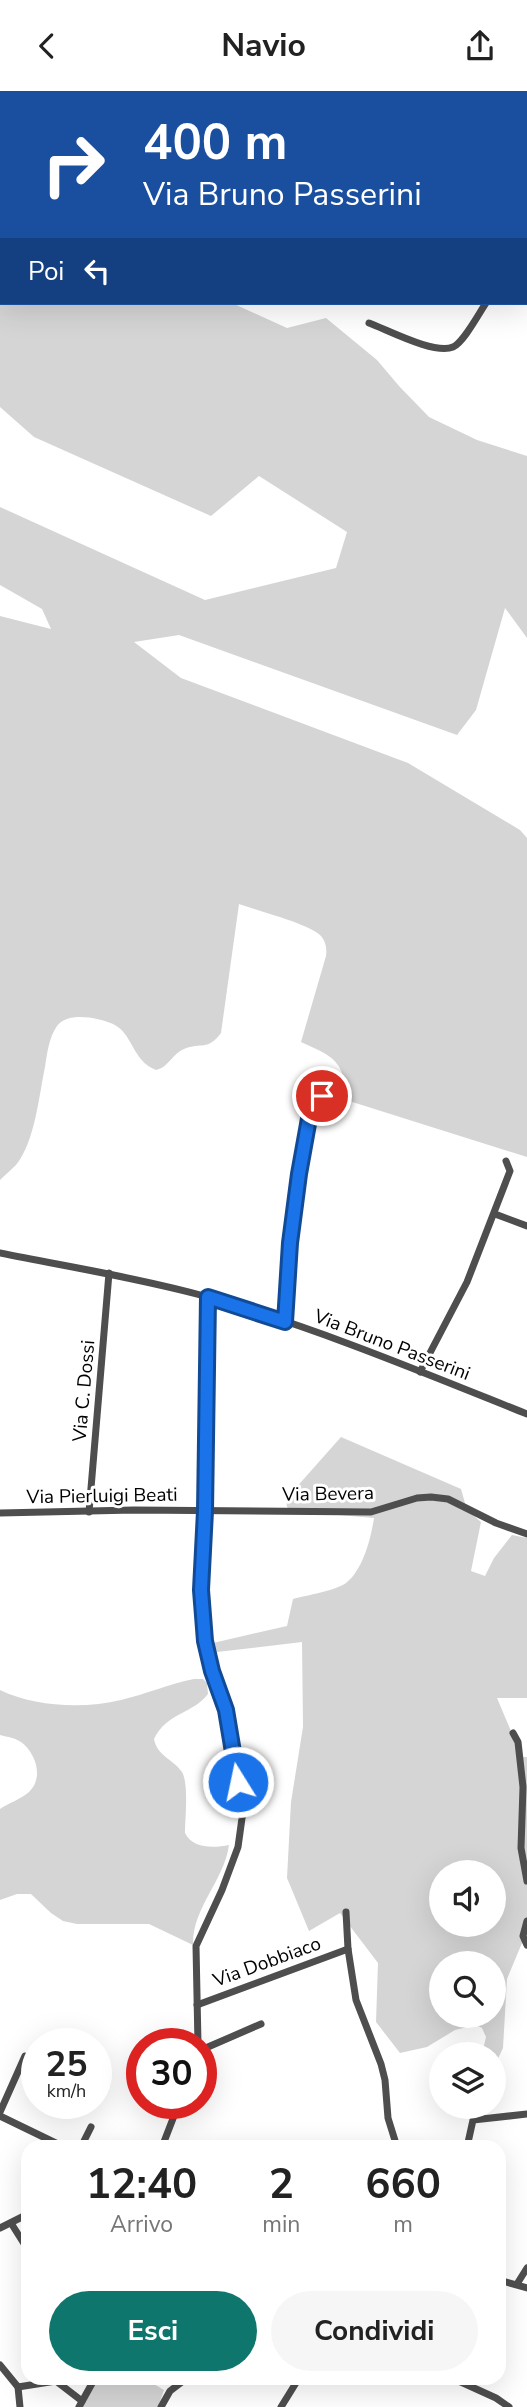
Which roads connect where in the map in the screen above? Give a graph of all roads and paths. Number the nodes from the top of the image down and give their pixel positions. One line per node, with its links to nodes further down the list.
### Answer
1 (485, 305): 2 (street)
2 (369, 323)
3 (322, 1096): 10 (street)
4 (506, 1161): 5 (street)
5 (495, 1214): 6 (street); 11 (street)
6 (527, 1227)
7 (0, 1253): 8 (street, Via Bruno Passerini)
8 (109, 1273): 9 (street, Via Bruno Passerini); 14 (street, Via C. Dossi)
9 (208, 1297): 10 (street, Via Bruno Passerini); 13 (street, Via Dobbiaco)
10 (285, 1322): 11 (street, Via Bruno Passerini)
11 (420, 1372): 12 (street, Via Bruno Passerini)
12 (527, 1415)
13 (205, 1511): 14 (street, Via Pierluigi Beati); 16 (street, Via Bevera); 23 (street, Via Dobbiaco)
14 (89, 1512): 15 (street, Via Pierluigi Beati)
15 (0, 1513)
16 (527, 1534)
17 (513, 1733): 18 (street)
18 (527, 1881)
19 (346, 1912): 22 (street)
20 (527, 1921): 21 (street)
21 (527, 1945)
22 (348, 1949): 23 (street, Via Dobbiaco); 35 (street)
23 (197, 2005): 25 (street, Via Dobbiaco)
24 (261, 2024): 26 (street)
25 (198, 2028)
26 (217, 2043)
27 (21, 2065): 29 (street)
28 (527, 2113): 36 (street)
29 (0, 2114): 32 (street)
30 (173, 2119): 34 (street)
31 (91, 2127): 33 (street)
32 (50, 2140)
33 (84, 2140)
34 (165, 2140)
35 (395, 2140)
36 (469, 2140)
37 (21, 2218): 38 (street)
38 (11, 2223): 39 (street); 40 (street)
39 (0, 2228)
40 (21, 2238)
41 (527, 2268): 43 (street)
42 (506, 2282): 43 (street)
43 (517, 2284): 44 (street)
44 (527, 2288)
45 (0, 2365): 52 (street)
46 (34, 2385): 52 (street)
47 (60, 2385): 53 (street)
48 (91, 2385): 53 (street)
49 (178, 2385): 57 (street)
50 (294, 2385): 55 (street)
51 (466, 2385): 54 (street)
52 (18, 2388): 56 (street)
53 (81, 2404)
54 (506, 2405): 58 (street)
55 (281, 2406)
56 (20, 2407)
57 (161, 2407)
58 (514, 2407)

